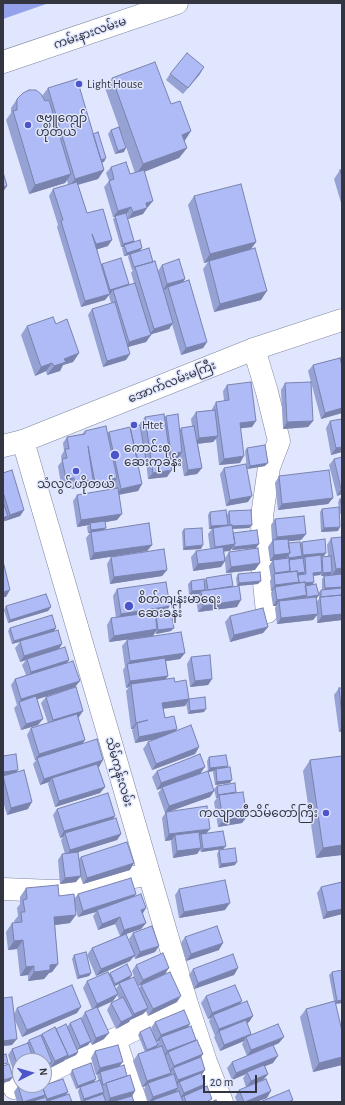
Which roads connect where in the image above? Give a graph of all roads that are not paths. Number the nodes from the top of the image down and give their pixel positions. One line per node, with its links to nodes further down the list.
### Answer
1 (177, 3): 2 (street, ကမ်းနားလမ်းမ)
2 (3, 62)
3 (342, 320): 4 (street, အောက်လမ်းမကြီး)
4 (254, 349): 5 (street, အောက်လမ်းမကြီး); 6 (street)
5 (13, 443): 7 (street, သိမ်ကုန်းလမ်း)
6 (267, 612)
7 (148, 874): 8 (street); 9 (street, သိမ်ကုန်းလမ်း)
8 (3, 889)
9 (187, 1004): 10 (street); 13 (street, သိမ်ကုန်းလမ်း)
10 (115, 1040): 11 (street); 12 (street)
11 (52, 1070)
12 (136, 1102)
13 (222, 1102)

